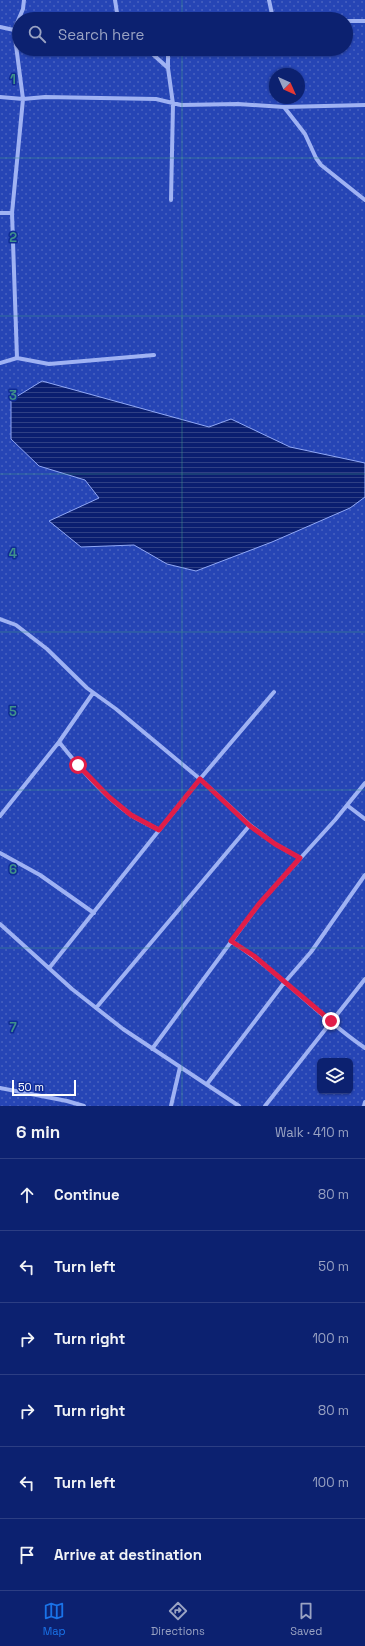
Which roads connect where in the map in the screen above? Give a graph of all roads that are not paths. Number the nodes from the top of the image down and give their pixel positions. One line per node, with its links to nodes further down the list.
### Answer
1 (24, 0): 4 (street)
2 (115, 0): 5 (street)
3 (269, 0): 6 (street)
4 (21, 12)
5 (117, 12)
6 (271, 12)
7 (353, 21): 8 (street)
8 (365, 21)
9 (0, 27): 10 (street)
10 (12, 30)
11 (17, 56): 16 (street)
12 (155, 56): 14 (street)
13 (168, 56): 14 (street)
14 (168, 68): 17 (street)
15 (0, 97): 16 (street)
16 (22, 99): 17 (street); 23 (street)
17 (173, 104): 19 (street); 20 (street)
18 (365, 105): 19 (street)
19 (284, 107): 21 (street)
20 (172, 200)
21 (365, 200)
22 (0, 212): 23 (street)
23 (12, 213): 25 (street)
24 (154, 355): 25 (street)
25 (17, 358): 26 (street)
26 (0, 363)
27 (0, 618): 29 (street)
28 (274, 692): 31 (street)
29 (93, 693): 30 (street); 31 (street)
30 (59, 742): 34 (street); 37 (street)
31 (200, 779): 36 (street); 37 (street)
32 (365, 783): 33 (street)
33 (348, 806): 35 (street); 39 (street)
34 (0, 816)
35 (365, 819)
36 (250, 826): 39 (street); 47 (street)
37 (159, 830): 41 (street)
38 (0, 853): 41 (street)
39 (300, 858): 43 (street)
40 (365, 876): 46 (street)
41 (94, 914): 44 (street)
42 (0, 924): 44 (street)
43 (231, 941): 46 (street); 50 (street)
44 (50, 967): 47 (street)
45 (365, 979): 48 (street)
46 (284, 983): 48 (street); 52 (street)
47 (96, 1008): 50 (street)
48 (331, 1021): 49 (street); 58 (street)
49 (365, 1048)
50 (152, 1049): 51 (street)
51 (180, 1067): 52 (street); 56 (street)
52 (207, 1084): 57 (street)
53 (0, 1088): 55 (street)
54 (365, 1102): 59 (street)
55 (84, 1106)
56 (171, 1106)
57 (239, 1106)
58 (265, 1106)
59 (364, 1106)

